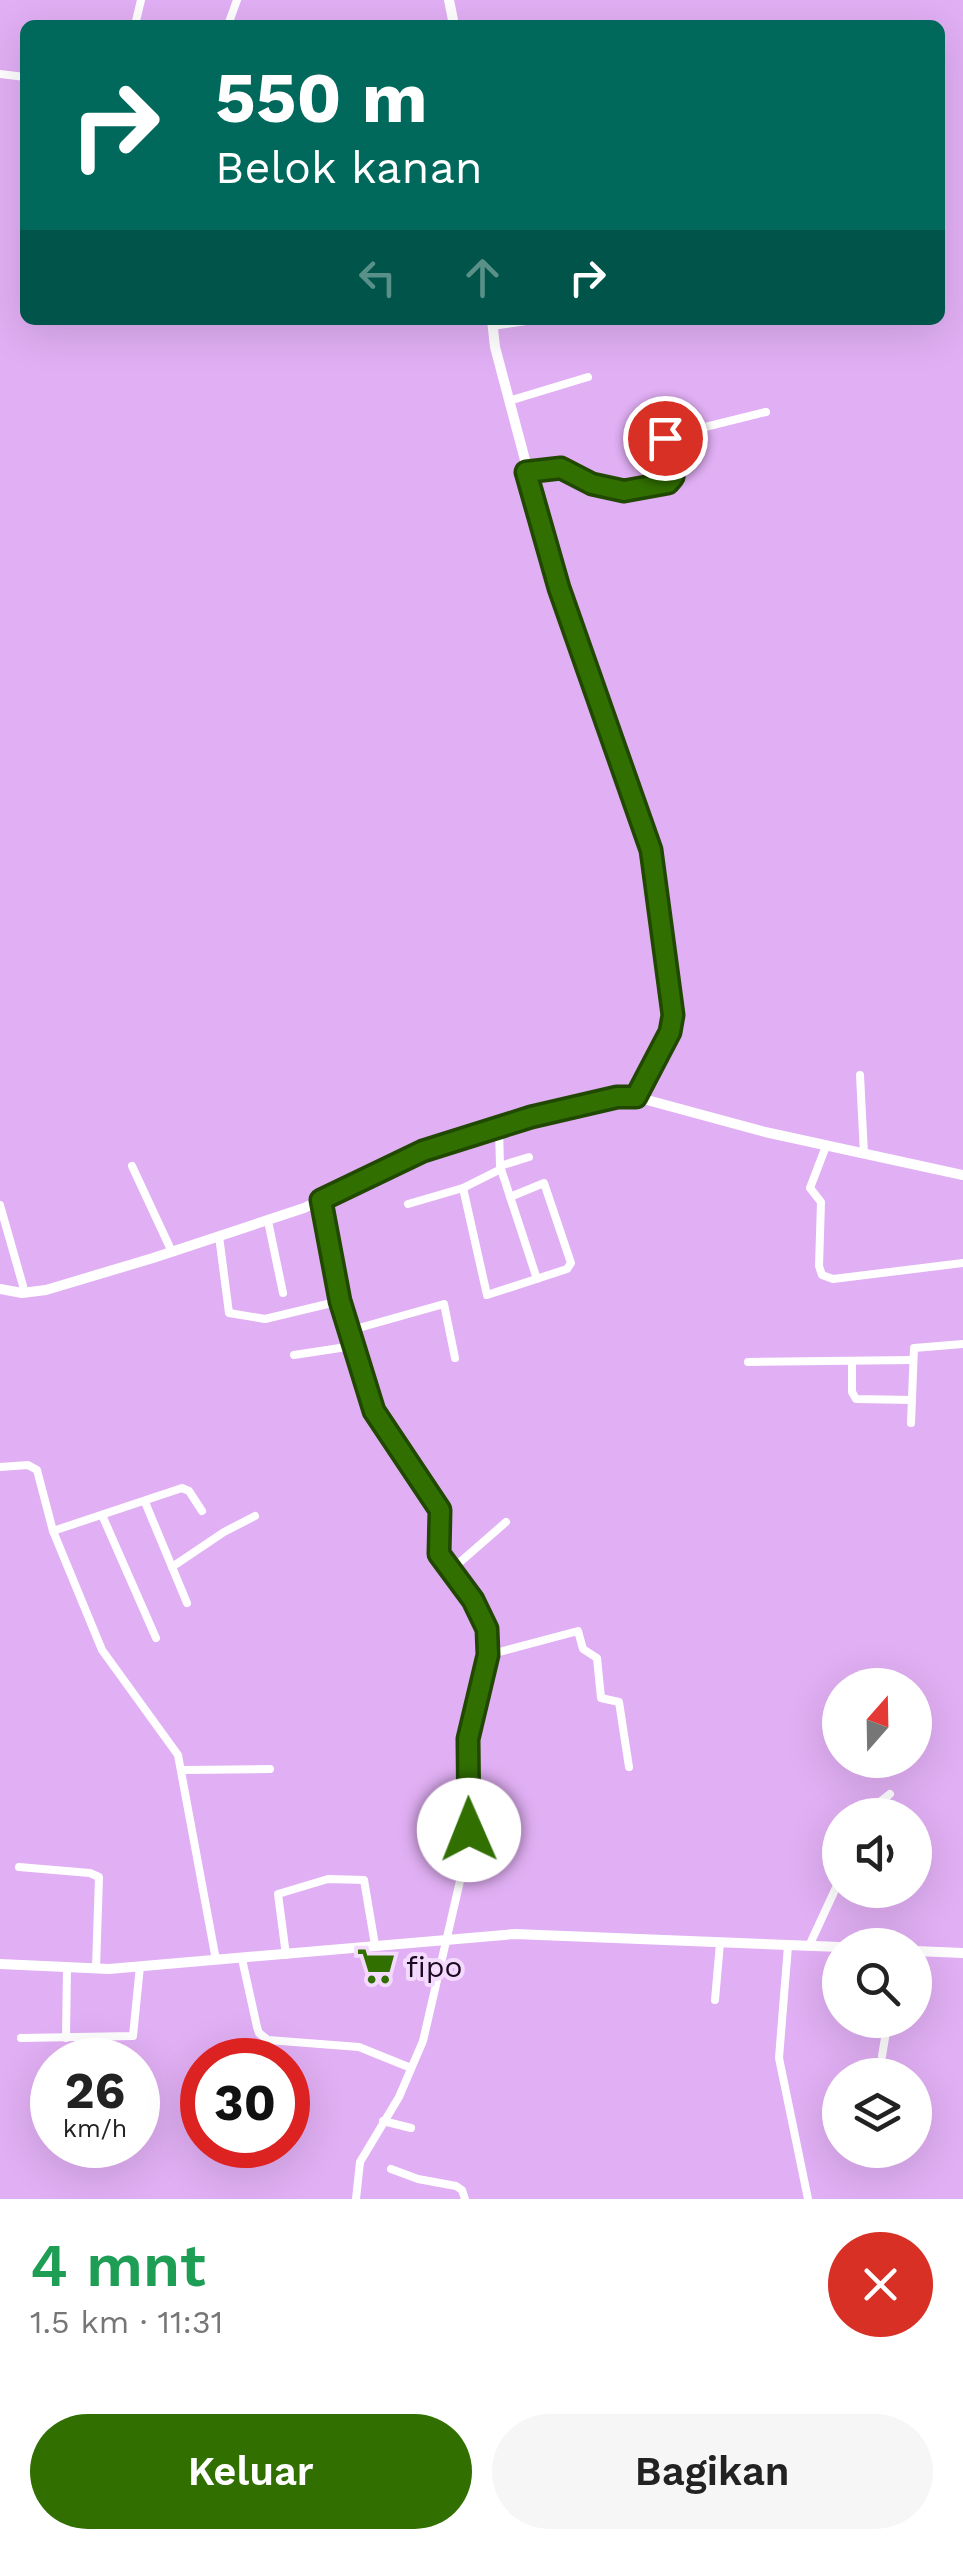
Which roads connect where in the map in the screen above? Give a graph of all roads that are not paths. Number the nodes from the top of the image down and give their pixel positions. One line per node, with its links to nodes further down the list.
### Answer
1 (492, 325): 3 (street)
2 (588, 377): 3 (street)
3 (508, 402): 5 (street)
4 (766, 412): 5 (street)
5 (526, 472): 7 (street)
6 (860, 1075): 10 (street)
7 (636, 1097): 8 (street); 9 (street)
8 (498, 1128): 13 (street); 17 (street)
9 (826, 1146): 10 (street); 23 (street)
10 (864, 1154): 14 (street)
11 (529, 1157): 13 (street)
12 (132, 1166): 22 (street)
13 (500, 1168): 15 (street); 16 (street)
14 (963, 1174)
15 (463, 1188): 18 (street); 24 (street)
16 (510, 1196): 24 (street); 24 (street)
17 (321, 1200): 20 (street); 28 (street)
18 (408, 1204)
19 (0, 1206): 26 (street)
20 (268, 1221): 21 (street); 27 (street)
21 (218, 1236): 22 (street); 28 (street)
22 (172, 1252): 26 (street)
23 (963, 1262)
24 (537, 1279)
25 (0, 1289): 26 (street)
26 (25, 1293)
27 (282, 1293)
28 (340, 1301): 29 (street)
29 (348, 1331): 31 (street); 33 (street)
30 (963, 1344): 35 (street)
31 (353, 1346): 32 (street); 47 (street)
32 (294, 1355)
33 (454, 1358)
34 (852, 1360): 35 (street); 36 (street); 37 (street)
35 (912, 1360): 37 (street)
36 (748, 1362)
37 (912, 1400): 38 (street)
38 (911, 1422)
39 (0, 1467): 45 (street)
40 (145, 1502): 41 (street); 42 (street); 46 (street)
41 (202, 1511)
42 (102, 1514): 45 (street); 49 (street)
43 (255, 1516): 46 (street)
44 (506, 1522): 47 (street)
45 (53, 1530): 53 (street)
46 (172, 1567): 48 (street)
47 (451, 1570): 50 (street)
48 (187, 1603)
49 (156, 1638)
50 (488, 1655): 51 (street); 58 (street)
51 (628, 1767)
52 (270, 1768): 53 (street)
53 (183, 1770): 67 (street)
54 (890, 1794): 55 (street)
55 (885, 1798)
56 (19, 1866): 72 (street)
57 (827, 1908): 62 (street)
58 (446, 1940): 59 (street); 60 (street); 79 (street)
59 (720, 1943): 61 (street); 73 (street)
60 (375, 1945): 66 (street); 66 (street)
61 (788, 1946): 62 (street); 85 (street)
62 (809, 1946): 63 (street)
63 (822, 1946)
64 (932, 1952): 65 (street)
65 (963, 1953)
66 (286, 1955): 68 (street)
67 (216, 1960): 68 (street); 70 (street)
68 (242, 1960): 79 (street)
69 (0, 1964): 71 (street)
70 (140, 1966): 72 (street); 76 (street)
71 (67, 1968): 72 (street); 76 (street)
72 (96, 1968)
73 (715, 2000)
74 (21, 2038): 75 (street)
75 (30, 2038)
76 (66, 2038)
77 (885, 2038): 78 (street)
78 (882, 2056)
79 (410, 2068): 80 (street)
80 (383, 2121): 81 (street); 83 (street)
81 (411, 2128)
82 (392, 2169): 84 (street)
83 (356, 2199)
84 (465, 2199)
85 (808, 2199)

